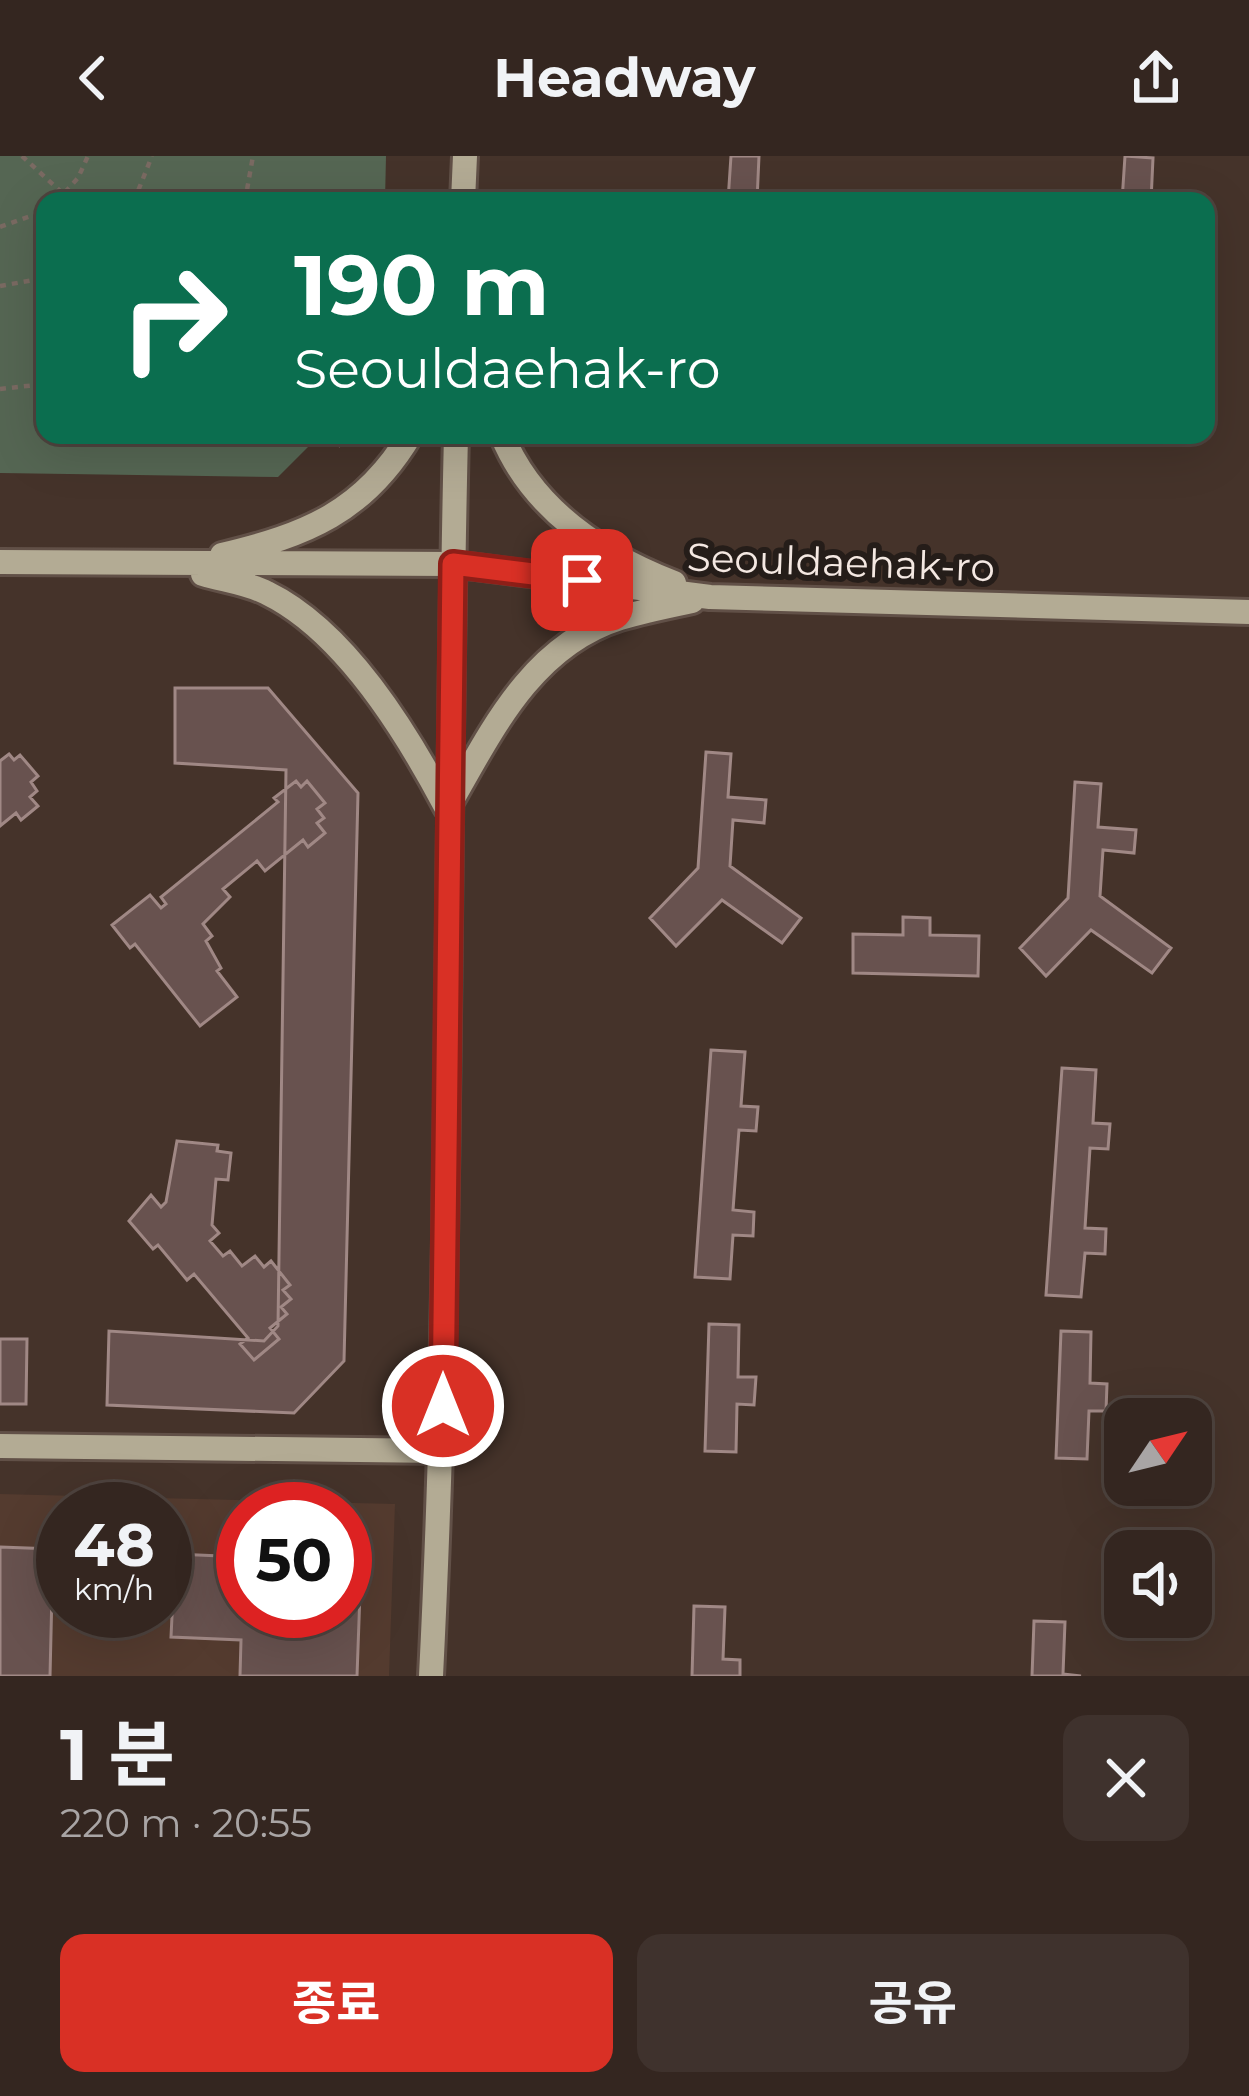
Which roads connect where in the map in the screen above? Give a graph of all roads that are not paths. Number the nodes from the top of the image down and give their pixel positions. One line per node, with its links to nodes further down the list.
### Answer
1 (465, 156): 2 (main road)
2 (464, 192)
3 (405, 444): 8 (main road)
4 (456, 444): 7 (main road)
5 (506, 444): 9 (main road)
6 (0, 562): 8 (main road, Seouldaehak-ro)
7 (453, 564): 8 (main road, Seouldaehak-ro); 9 (main road, Seouldaehak-ro); 11 (main road)
8 (177, 566): 11 (main road)
9 (710, 597): 10 (main road, Seouldaehak-ro); 11 (main road)
10 (1249, 612)
11 (447, 809): 13 (main road)
12 (0, 1446): 13 (main road)
13 (443, 1451): 14 (main road)
14 (431, 1676)

